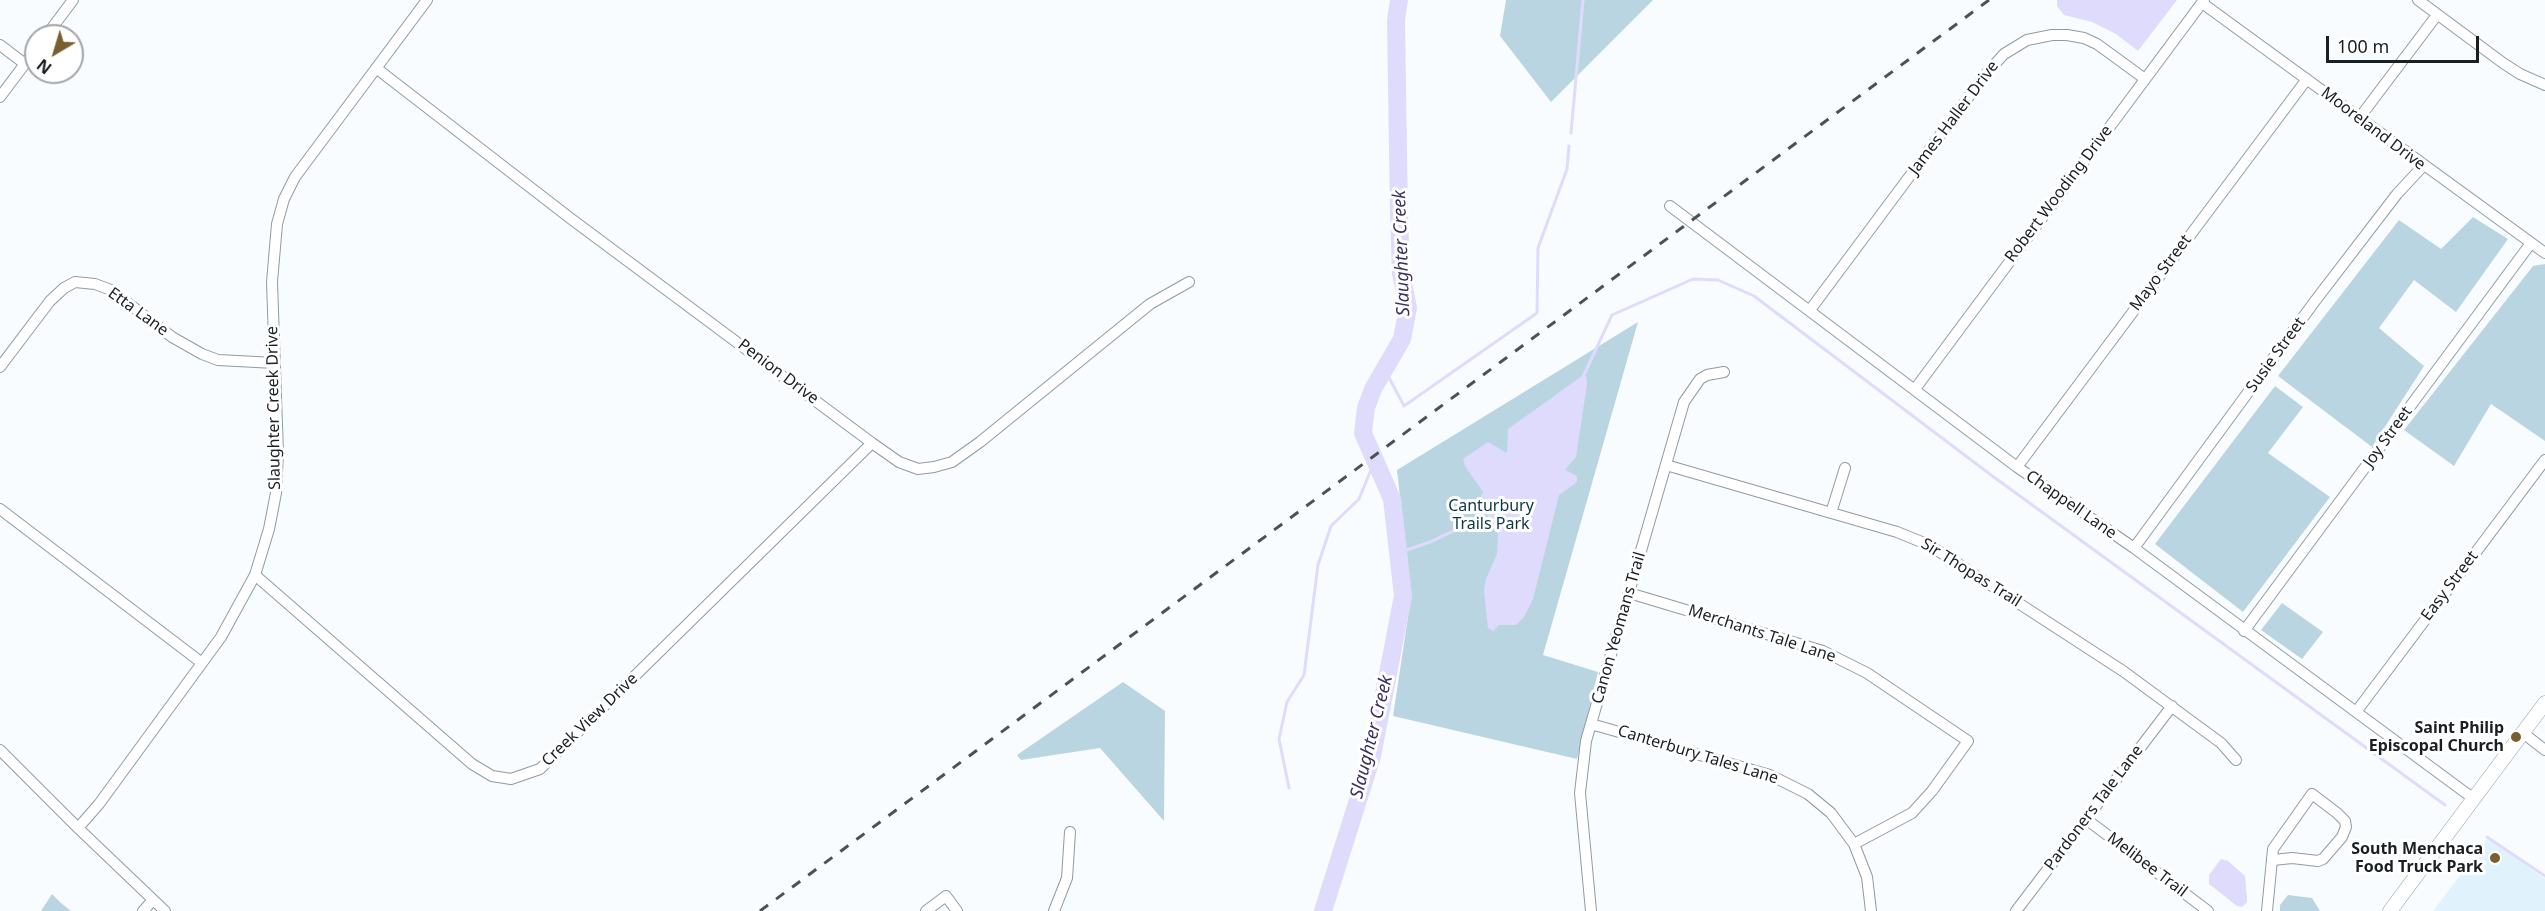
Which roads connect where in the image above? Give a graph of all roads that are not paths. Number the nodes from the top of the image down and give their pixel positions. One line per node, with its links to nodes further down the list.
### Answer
1 (73, 0): 6 (street)
2 (427, 0): 10 (street, Slaughter Creek Drive)
3 (2418, 0): 5 (street)
4 (2203, 1): 11 (street, Robert Wooding Drive); 12 (street, Mooreland Drive)
5 (2437, 15): 13 (street); 15 (street)
6 (55, 24)
7 (0, 45): 8 (street)
8 (24, 63)
9 (24, 65): 14 (street)
10 (376, 68): 22 (street, Slaughter Creek Drive); 26 (street, Penion Drive)
11 (2145, 79): 21 (street, James Haller Drive); 25 (street, Robert Wooding Drive)
12 (2307, 79): 15 (street, Mooreland Drive); 29 (street, Mayo Street)
13 (2545, 85)
14 (0, 97)
15 (2360, 117): 16 (street, Mooreland Drive)
16 (2423, 166): 18 (street, Mooreland Drive); 33 (street, Susie Street)
17 (1670, 206): 21 (street, Chappell Lane)
18 (2531, 243): 19 (street, Mooreland Drive); 36 (street, Joy Street)
19 (2545, 253)
20 (1189, 282): 26 (street, Penion Drive)
21 (1810, 310): 25 (street, Chappell Lane)
22 (274, 363): 23 (street, Etta Lane); 34 (street, Slaughter Creek Drive)
23 (0, 367)
24 (1724, 372): 28 (street, Canon Yeomans Trail)
25 (1915, 388): 29 (street, Chappell Lane)
26 (872, 443): 34 (street, Creek View Drive)
27 (2545, 460): 40 (street, Easy Street)
28 (1666, 465): 32 (street, Sir Thopas Trail); 35 (street, Canon Yeomans Trail)
29 (2017, 467): 33 (street, Chappell Lane)
30 (1845, 468): 32 (street)
31 (0, 509): 37 (street)
32 (1831, 513): 39 (street, Sir Thopas Trail)
33 (2134, 548): 36 (street, Chappell Lane)
34 (255, 575): 37 (street, Slaughter Creek Drive)
35 (1629, 593): 41 (street, Canon Yeomans Trail); 50 (street, Merchants Tale Lane)
36 (2244, 631): 40 (street, Chappell Lane)
37 (202, 663): 48 (street, Slaughter Creek Drive)
38 (2545, 703): 42 (main road)
39 (2172, 706): 45 (street, Sir Thopas Trail); 47 (street, Pardoners Tale Lane)
40 (2356, 712): 46 (street, Chappell Lane)
41 (1591, 723): 50 (street, Canterbury Tales Lane); 58 (street, Canon Yeomans Trail)
42 (2523, 733): 44 (street); 46 (main road)
43 (0, 750): 48 (street)
44 (2545, 750)
45 (2236, 759)
46 (2474, 800): 63 (main road)
47 (2086, 819): 60 (street, Pardoners Tale Lane); 61 (street, Melibee Trail)
48 (78, 828): 52 (street)
49 (1070, 832): 57 (street)
50 (1854, 844): 59 (street, Canterbury Tales Lane)
51 (2273, 860): 51 (street); 62 (street)
52 (153, 900): 53 (street); 54 (street)
53 (143, 911)
54 (165, 911)
55 (926, 911): 56 (street)
56 (957, 911)
57 (1054, 911)
58 (1590, 911)
59 (1871, 911)
60 (2016, 911)
61 (2208, 911)
62 (2267, 911)
63 (2390, 911)

